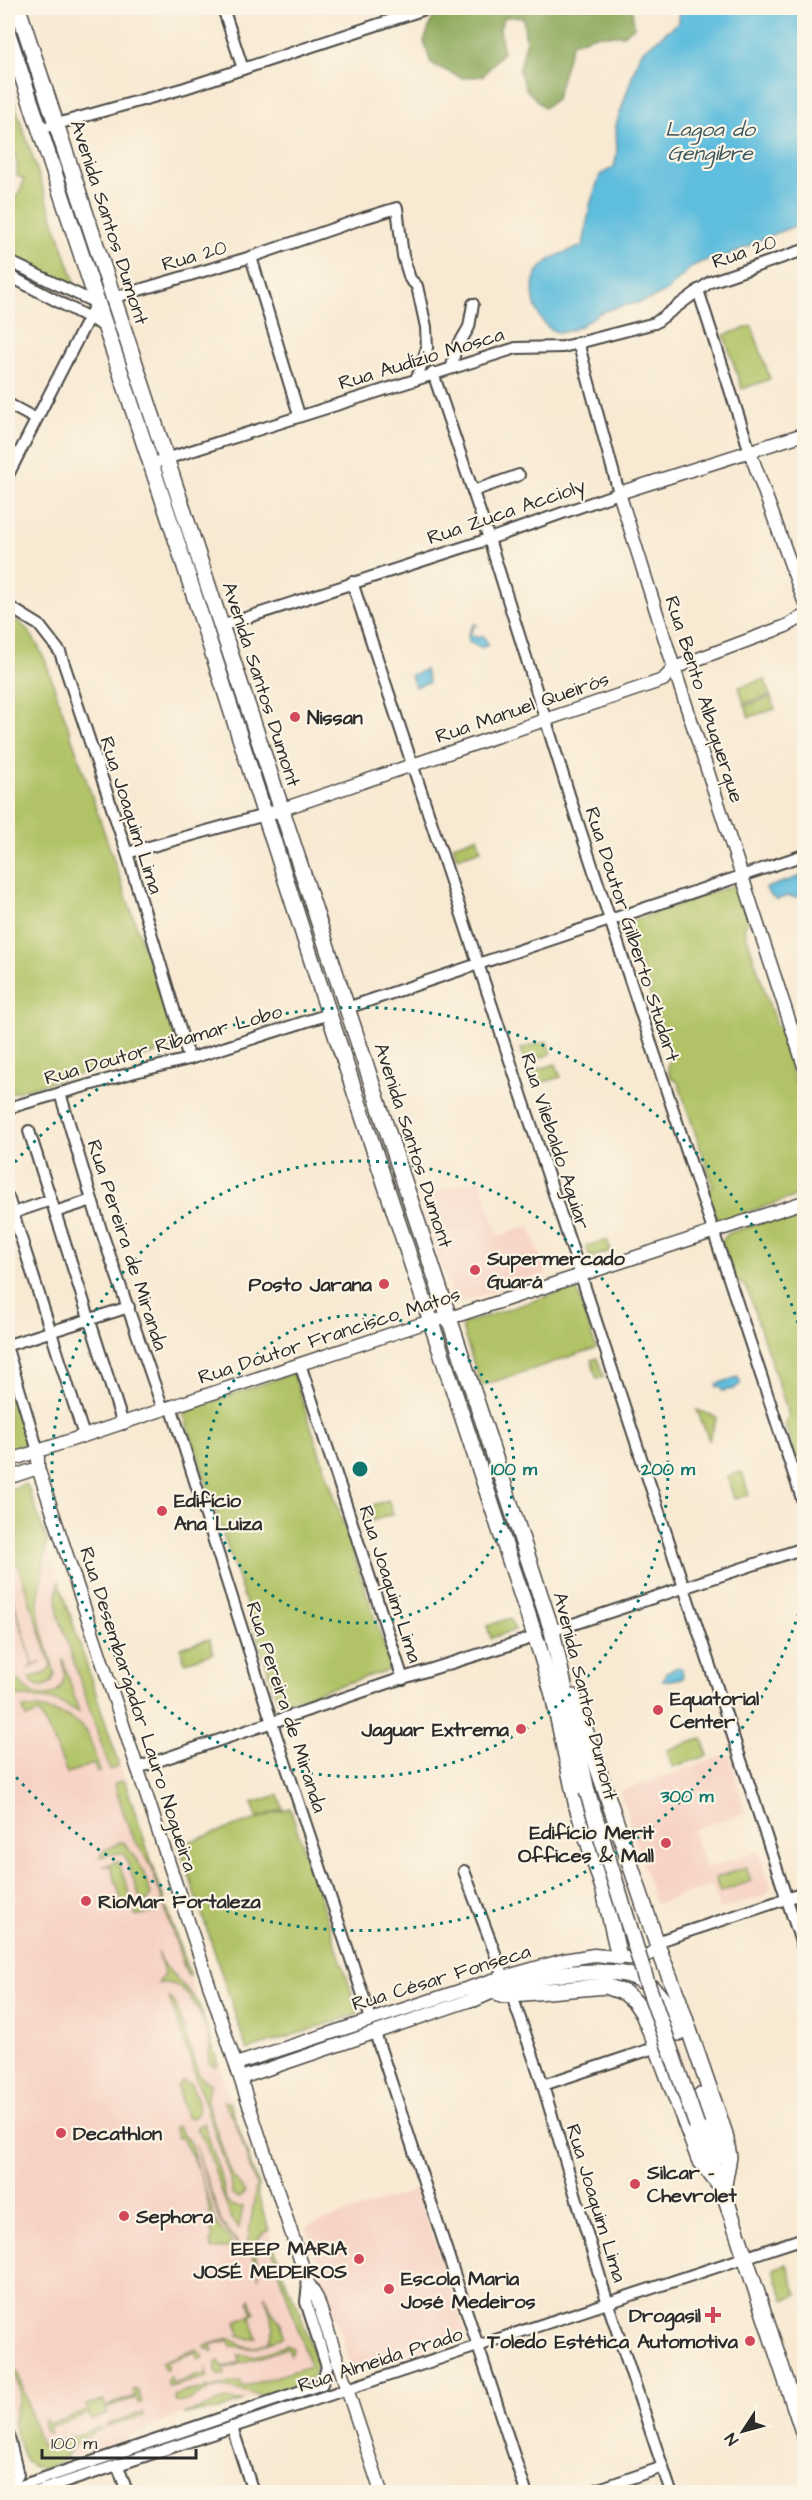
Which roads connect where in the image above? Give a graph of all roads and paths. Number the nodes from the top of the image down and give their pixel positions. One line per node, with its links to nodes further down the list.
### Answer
1 (18, 8): 6 (main road, Avenida Santos Dumont)
2 (223, 8): 5 (street)
3 (428, 8): 5 (street)
4 (8, 34): 7 (main road, Avenida Santos Dumont)
5 (243, 69): 6 (street)
6 (55, 125): 7 (street); 8 (main road, Avenida Santos Dumont)
7 (39, 129): 9 (main road, Avenida Santos Dumont)
8 (79, 197): 9 (main road); 10 (main road, Avenida Santos Dumont)
9 (63, 202): 11 (main road, Avenida Santos Dumont)
10 (86, 218): 11 (main road); 17 (main road, Avenida Santos Dumont)
11 (70, 222): 18 (main road, Avenida Santos Dumont)
12 (804, 250): 16 (street, Rua 20)
13 (251, 257): 17 (street, Rua 20); 25 (street, Rua 20); 27 (street)
14 (11, 263): 15 (street); 18 (street)
15 (8, 275): 20 (street)
16 (698, 290): 22 (street, Rua Audízio Mosca); 30 (street)
17 (112, 298): 31 (main road, Avenida Santos Dumont)
18 (96, 303): 20 (street); 21 (main road, Avenida Santos Dumont)
19 (473, 304): 23 (street)
20 (88, 316): 21 (street); 28 (street)
21 (104, 326): 32 (main road, Avenida Santos Dumont)
22 (578, 342): 23 (street, Rua Audízio Mosca); 36 (street, Rua Bento Albuquerque)
23 (452, 368): 24 (street, Rua Audízio Mosca)
24 (433, 373): 25 (street, Rua Audízio Mosca); 35 (street, Rua Doutor Gilberto Studart)
25 (417, 378): 27 (street, Rua Audízio Mosca)
26 (8, 404): 28 (street)
27 (299, 415): 31 (street, Rua Audízio Mosca)
28 (36, 419): 33 (street)
29 (804, 434): 30 (street, Rua Zuca Accioly)
30 (750, 452): 36 (street, Rua Zuca Accioly); 39 (street)
31 (165, 459): 32 (street, Rua Audízio Mosca); 44 (main road, Avenida Santos Dumont)
32 (150, 464): 50 (main road, Avenida Santos Dumont)
33 (8, 475)
34 (519, 475): 35 (street)
35 (473, 491): 37 (street, Rua Doutor Gilberto Studart)
36 (619, 493): 37 (street, Rua Zuca Accioly); 46 (street, Rua Bento Albuquerque)
37 (489, 539): 38 (street, Rua Zuca Accioly); 47 (street, Rua Doutor Gilberto Studart)
38 (352, 582): 44 (street, Rua Zuca Accioly); 48 (street, Rua Vilebaldo Aguiar)
39 (801, 588): 40 (street)
40 (804, 601)
41 (8, 606): 51 (street, Rua Joaquim Lima)
42 (804, 616): 43 (street); 45 (street, Rua Manuel Queirós)
43 (804, 623): 45 (street, Rua Manuel Queirós)
44 (220, 626): 49 (main road, Avenida Santos Dumont)
45 (786, 626): 46 (street, Rua Manuel Queirós)
46 (674, 668): 47 (street, Rua Manuel Queirós); 53 (street, Rua Bento Albuquerque)
47 (544, 720): 48 (street, Rua Manuel Queirós); 54 (street, Rua Doutor Gilberto Studart)
48 (413, 764): 49 (street, Rua Manuel Queirós); 55 (street, Rua Vilebaldo Aguiar)
49 (281, 809): 50 (street, Rua Manuel Queirós); 56 (main road, Avenida Santos Dumont)
50 (265, 814): 51 (street); 57 (main road, Avenida Santos Dumont)
51 (127, 853): 58 (street, Rua Joaquim Lima)
52 (804, 855): 53 (street)
53 (743, 875): 54 (street); 59 (street, Rua Bento Albuquerque)
54 (609, 919): 55 (street); 73 (street, Rua Doutor Gilberto Studart)
55 (479, 965): 56 (street); 74 (street, Rua Vilebaldo Aguiar)
56 (347, 1008): 63 (main road, Avenida Santos Dumont)
57 (329, 1014): 58 (street, Rua Doutor Ribamar Lobo); 64 (main road, Avenida Santos Dumont)
58 (189, 1059): 60 (street, Rua Doutor Ribamar Lobo)
59 (804, 1066)
60 (60, 1093): 61 (street, Rua Doutor Ribamar Lobo); 69 (street, Rua Pereira de Miranda)
61 (8, 1108)
62 (29, 1131): 68 (street)
63 (389, 1134): 64 (main road); 65 (main road, Avenida Santos Dumont)
64 (372, 1140): 66 (main road, Avenida Santos Dumont)
65 (397, 1159): 66 (main road); 76 (main road, Avenida Santos Dumont)
66 (379, 1165): 78 (main road, Avenida Santos Dumont)
67 (8, 1197): 72 (street)
68 (51, 1200): 71 (street); 72 (street)
69 (92, 1200): 71 (street); 75 (street, Rua Pereira de Miranda)
70 (804, 1202): 73 (street, Rua Doutor Francisco Matos)
71 (55, 1212): 77 (street)
72 (13, 1213): 79 (street)
73 (713, 1232): 74 (street, Rua Doutor Francisco Matos); 92 (street, Rua Doutor Gilberto Studart)
74 (581, 1275): 76 (street, Rua Doutor Francisco Matos); 94 (street, Rua Vilebaldo Aguiar)
75 (129, 1307): 77 (street); 83 (street, Rua Pereira de Miranda)
76 (449, 1317): 78 (street, Rua Doutor Francisco Matos); 88 (main road, Avenida Santos Dumont)
77 (88, 1320): 79 (street); 84 (street)
78 (431, 1321): 82 (street, Rua Doutor Francisco Matos); 90 (main road, Avenida Santos Dumont)
79 (51, 1333): 80 (street); 85 (street)
80 (8, 1345)
81 (8, 1352): 86 (street, Rua Desembargador Lauro Nogueira)
82 (300, 1364): 83 (street, Rua Doutor Francisco Matos); 97 (street, Rua Joaquim Lima)
83 (167, 1407): 84 (street, Rua Doutor Francisco Matos); 99 (street, Rua Pereira de Miranda)
84 (123, 1424): 85 (street, Rua Doutor Francisco Matos)
85 (84, 1436): 86 (street, Rua Doutor Francisco Matos)
86 (38, 1451): 87 (street, Rua Doutor Francisco Matos); 89 (street, Rua Desembargador Lauro Nogueira)
87 (8, 1461)
88 (497, 1467): 90 (main road); 95 (main road, Avenida Santos Dumont)
89 (38, 1468): 91 (street); 100 (street, Rua Desembargador Lauro Nogueira)
90 (481, 1473): 96 (main road, Avenida Santos Dumont)
91 (8, 1478)
92 (804, 1505)
93 (804, 1548): 94 (street)
94 (685, 1589): 95 (street); 103 (street, Rua Vilebaldo Aguiar)
95 (552, 1631): 98 (main road, Avenida Santos Dumont)
96 (535, 1637): 97 (street); 106 (main road, Avenida Santos Dumont)
97 (403, 1679): 99 (street)
98 (563, 1680): 104 (main road); 116 (main road, Avenida Santos Dumont, bridge)
99 (272, 1723): 100 (street); 110 (street, Rua Pereira de Miranda)
100 (137, 1768): 113 (street, Rua Desembargador Lauro Nogueira)
101 (464, 1871): 107 (street)
102 (804, 1893): 103 (street, Rua César Fonseca)
103 (787, 1899): 104 (street, Rua César Fonseca); 105 (street, Rua Vilebaldo Aguiar)
104 (657, 1946): 106 (street, Rua César Fonseca); 116 (main road)
105 (804, 1951)
106 (619, 1957): 107 (street, Rua César Fonseca)
107 (504, 1977): 110 (street, Rua César Fonseca)
108 (511, 1993): 109 (main road); 112 (main road); 115 (street, Rua Joaquim Lima)
109 (474, 1999): 111 (street, Rua César Fonseca); 116 (main road)
110 (371, 2019): 113 (street, Rua César Fonseca)
111 (375, 2033): 114 (street, Rua César Fonseca); 121 (street)
112 (657, 2047): 115 (street); 116 (main road)
113 (236, 2064): 114 (street, Rua Desembargador Lauro Nogueira)
114 (241, 2078): 119 (street, Rua Desembargador Lauro Nogueira)
115 (543, 2085): 120 (street, Rua Joaquim Lima)
116 (725, 2182): 118 (main road, Avenida Santos Dumont)
117 (804, 2238): 118 (street, Rua Almeida Prado)
118 (745, 2258): 120 (street, Rua Almeida Prado); 126 (main road, Avenida Santos Dumont)
119 (308, 2283): 122 (street, Rua Desembargador Lauro Nogueira); 123 (street, Rua Desembargador Lauro Nogueira)
120 (608, 2304): 121 (street, Rua Almeida Prado); 129 (street, Rua Joaquim Lima)
121 (477, 2346): 123 (street, Rua Almeida Prado); 136 (street)
122 (322, 2384): 130 (street, Rua Almeida Prado)
123 (347, 2390): 124 (street, Rua Almeida Prado); 135 (street, Rua Desembargador Lauro Nogueira)
124 (232, 2427): 128 (street, Rua Almeida Prado); 134 (street)
125 (8, 2433): 127 (street)
126 (804, 2435)
127 (17, 2465): 130 (street); 131 (street)
128 (118, 2466): 132 (street, Rua Almeida Prado); 133 (street)
129 (663, 2467): 137 (street); 138 (street, Rua Joaquim Lima)
130 (42, 2480): 131 (street, Rua Almeida Prado)
131 (11, 2489)
132 (36, 2493)
133 (126, 2493)
134 (253, 2493)
135 (381, 2493)
136 (526, 2493)
137 (590, 2493)
138 (671, 2493)

